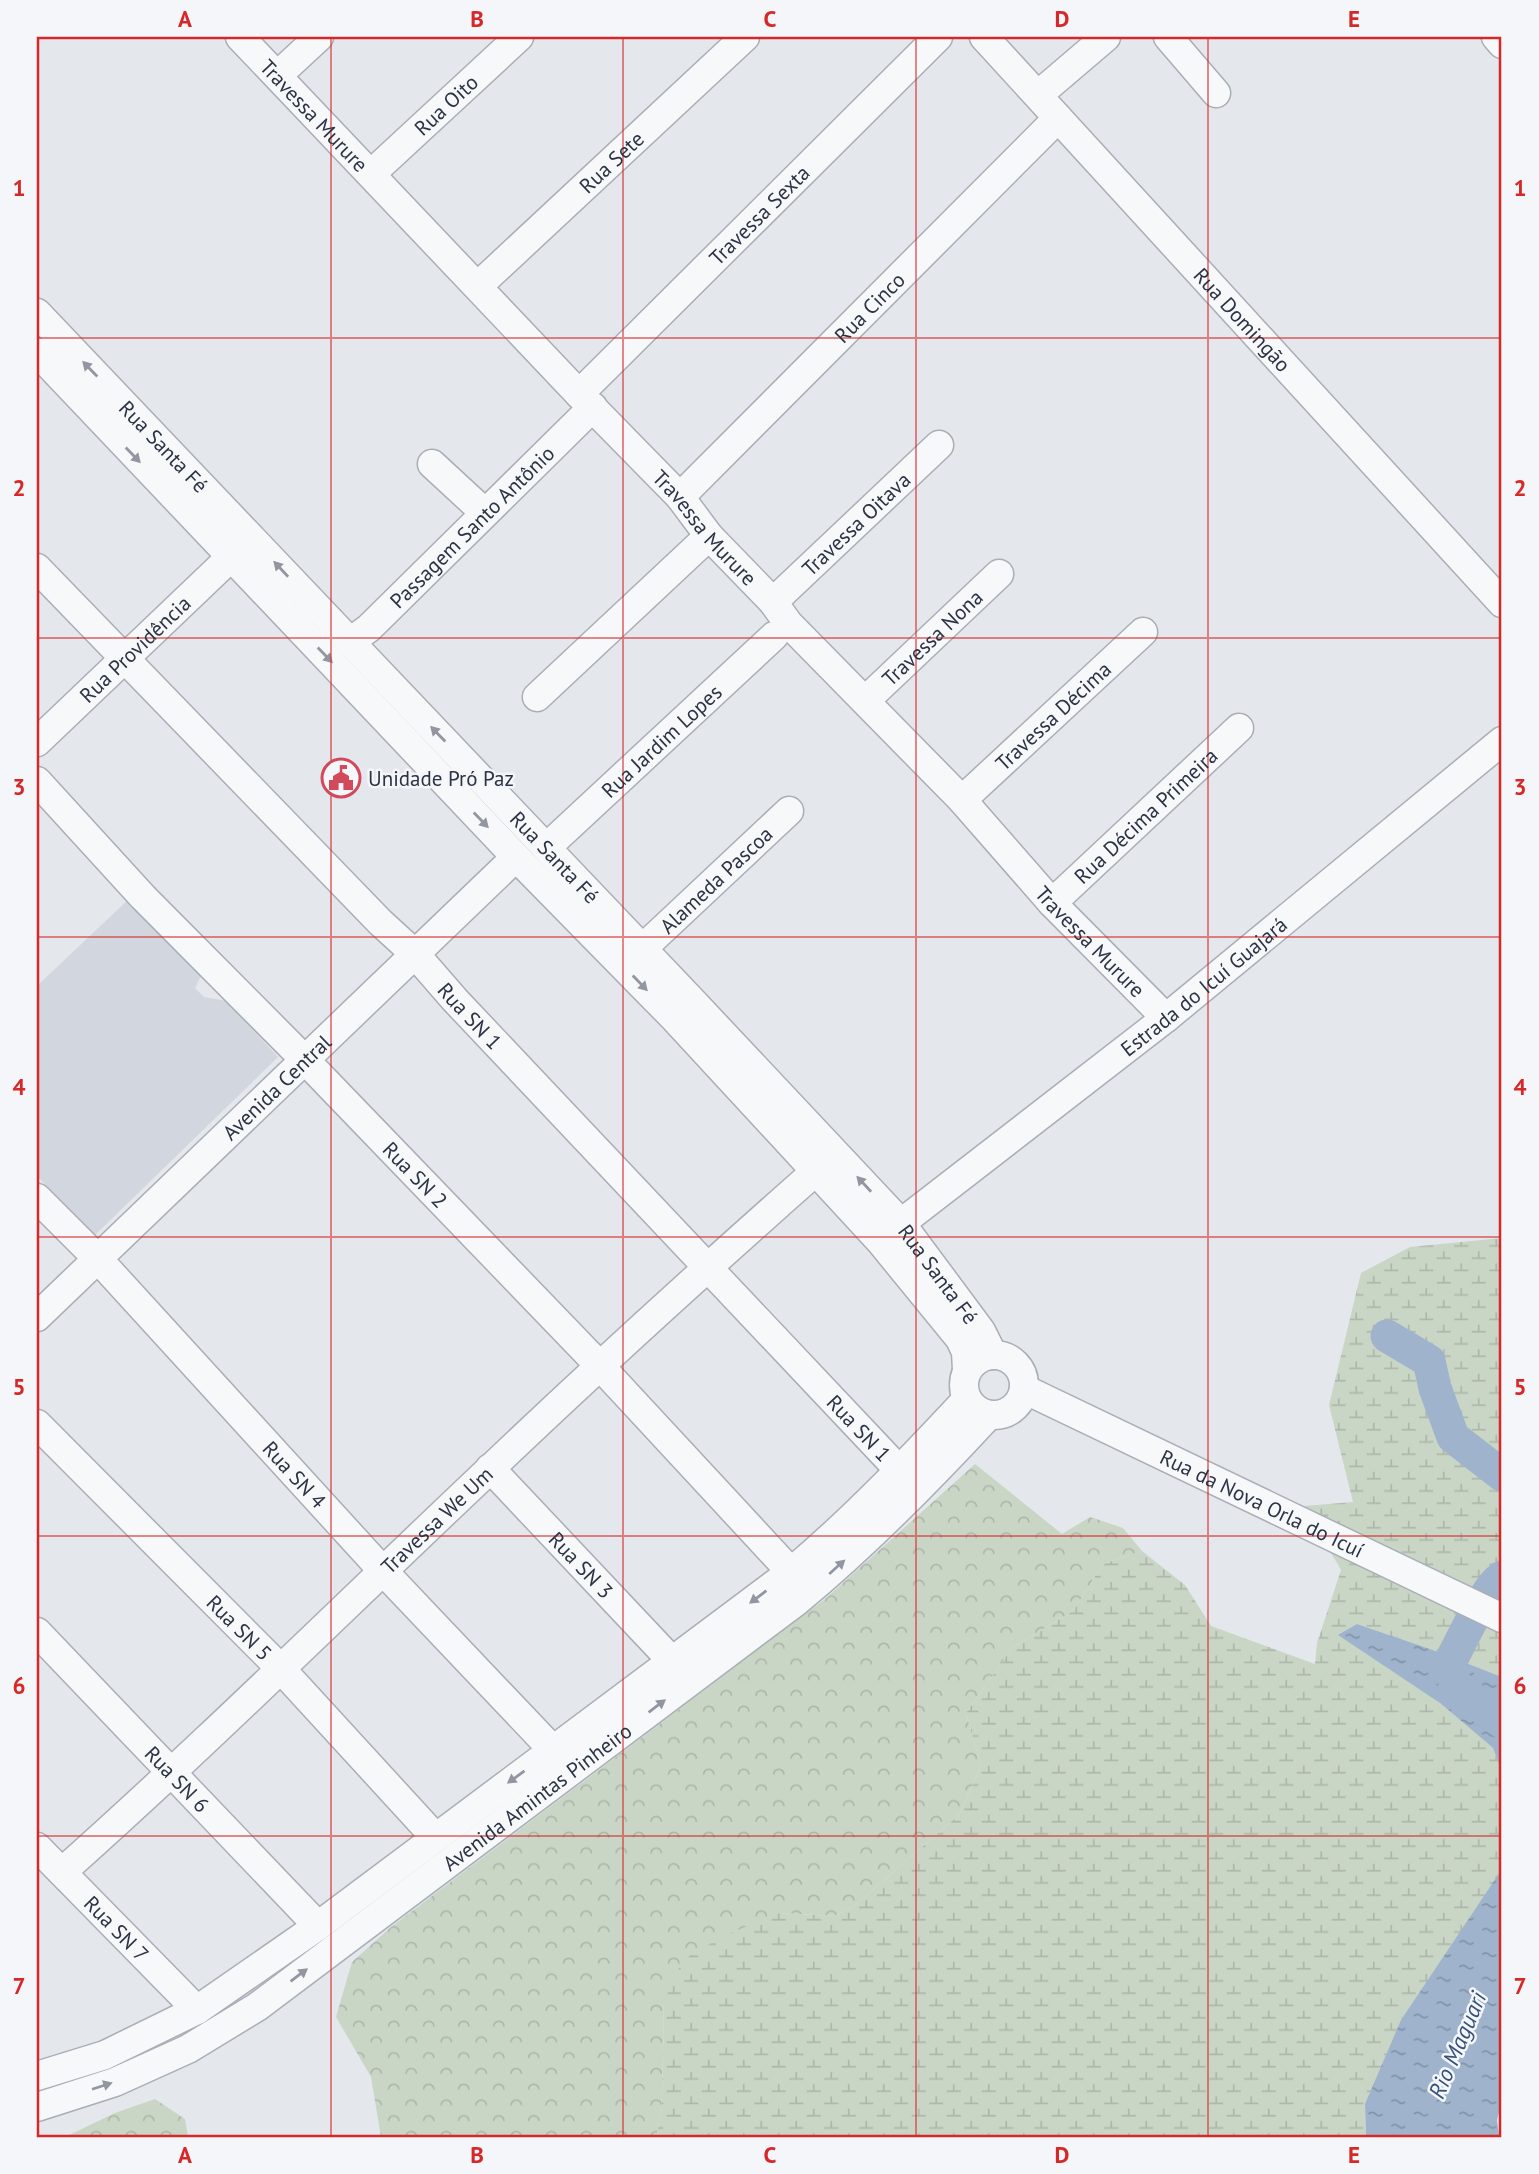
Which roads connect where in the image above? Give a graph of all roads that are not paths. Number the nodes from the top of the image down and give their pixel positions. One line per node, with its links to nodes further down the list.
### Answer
1 (240, 37): 11 (street, Travessa Murure)
2 (319, 37): 11 (street)
3 (519, 37): 15 (street, Rua Oito)
4 (745, 37): 16 (street, Rua Sete)
5 (938, 37): 19 (street, Travessa Sexta)
6 (984, 37): 13 (street, Rua Domingão)
7 (1106, 37): 13 (street)
8 (1168, 37): 12 (street)
9 (1496, 37): 10 (street)
10 (1502, 44)
11 (278, 75): 15 (street, Travessa Murure)
12 (1216, 93)
13 (1038, 95): 14 (street, Rua Domingão)
14 (1058, 118): 22 (street, Rua Cinco); 29 (street, Rua Domingão)
15 (371, 174): 16 (street, Travessa Murure)
16 (478, 286): 19 (street, Travessa Murure)
17 (37, 313): 32 (street, Rua Santa Fé, one-way to 17)
18 (37, 352): 25 (street, Rua Santa Fé, one-way to 25)
19 (586, 401): 22 (street, Travessa Murure); 23 (street, Passagem Santo Antônio)
20 (939, 445): 28 (street, Travessa Oitava)
21 (432, 464): 23 (street)
22 (680, 497): 24 (street, Travessa Murure)
23 (484, 512): 32 (street, Passagem Santo Antônio)
24 (709, 536): 28 (street, Travessa Murure); 34 (street)
25 (231, 556): 33 (street, Rua Providência); 43 (street, Rua Santa Fé, one-way to 43)
26 (37, 568): 33 (street, Rua SN 1)
27 (999, 574): 35 (street, Travessa Nona)
28 (773, 602): 35 (street, Travessa Murure)
29 (1502, 603)
30 (1143, 632): 40 (street, Travessa Décima)
31 (774, 636): 42 (street, Rua Jardim Lopes)
32 (350, 642): 42 (street, Rua Santa Fé, one-way to 32)
33 (125, 657): 38 (street, Rua Providência); 46 (street, Rua SN 1)
34 (537, 696)
35 (866, 699): 40 (street, Travessa Murure)
36 (1239, 728): 44 (street, Rua Décima Primeira)
37 (1502, 741): 48 (street, Estrada do Icuí Guajará)
38 (37, 742)
39 (37, 781): 49 (street, Rua SN 2)
40 (962, 800): 44 (street, Travessa Murure)
41 (789, 811): 45 (street, Alameda Pascoa)
42 (547, 847): 45 (street, Rua Santa Fé)
43 (516, 857): 46 (street, Avenida Central); 47 (street, Rua Santa Fé, one-way to 47)
44 (1052, 903): 48 (street, Travessa Murure)
45 (643, 948): 47 (street, Rua Santa Fé)
46 (415, 954): 49 (street, Avenida Central); 54 (street, Rua SN 1)
47 (685, 1011): 50 (street, Rua Santa Fé); 52 (street, Rua Santa Fé, one-way to 47)
48 (1166, 1018): 52 (street, Estrada do Icuí Guajará)
49 (305, 1060): 53 (street, Avenida Central); 57 (street, Rua SN 2)
50 (816, 1171): 52 (street, Rua Santa Fé); 54 (street, Travessa We Um)
51 (37, 1198): 53 (street, Rua SN 4)
52 (890, 1231): 56 (street, Rua Santa Fé); 58 (street, Rua Santa Fé)
53 (99, 1259): 55 (street, Avenida Central); 64 (street, Rua SN 4)
54 (708, 1266): 57 (street, Travessa We Um); 63 (street, Rua SN 1)
55 (37, 1317)
56 (993, 1355): 58 (street); 59 (street)
57 (600, 1366): 62 (street, Travessa We Um); 65 (street, Rua SN 2)
58 (967, 1370): 60 (street)
59 (1024, 1389): 60 (street); 66 (street, Rua da Nova Orla do Icuí)
60 (978, 1407): 63 (street, Avenida Amintas Pinheiro); 78 (street, Avenida Amintas Pinheiro, one-way to 60)
61 (37, 1424): 69 (street, Rua SN 5)
62 (490, 1468): 64 (street, Travessa We Um); 68 (street, Rua SN 3)
63 (899, 1470): 65 (street, Avenida Amintas Pinheiro)
64 (383, 1571): 69 (street, Travessa We Um); 70 (street, Rua SN 4)
65 (791, 1572): 68 (street, Avenida Amintas Pinheiro, one-way to 68)
66 (1502, 1618)
67 (37, 1632): 71 (street, Rua SN 6)
68 (673, 1662): 70 (street, Avenida Amintas Pinheiro)
69 (281, 1669): 71 (street, Travessa We Um); 72 (street, Rua SN 5)
70 (554, 1750): 72 (street, Avenida Amintas Pinheiro, one-way to 72)
71 (172, 1774): 74 (street, Travessa We Um); 75 (street, Rua SN 6)
72 (435, 1837): 75 (street, Avenida Amintas Pinheiro)
73 (37, 1847): 74 (street, Rua SN 7)
74 (62, 1872): 76 (street, Rua SN 7)
75 (318, 1926): 76 (street, Avenida Amintas Pinheiro)
76 (197, 2010): 77 (street, Avenida Amintas Pinheiro)
77 (40, 2071)
78 (37, 2108)

